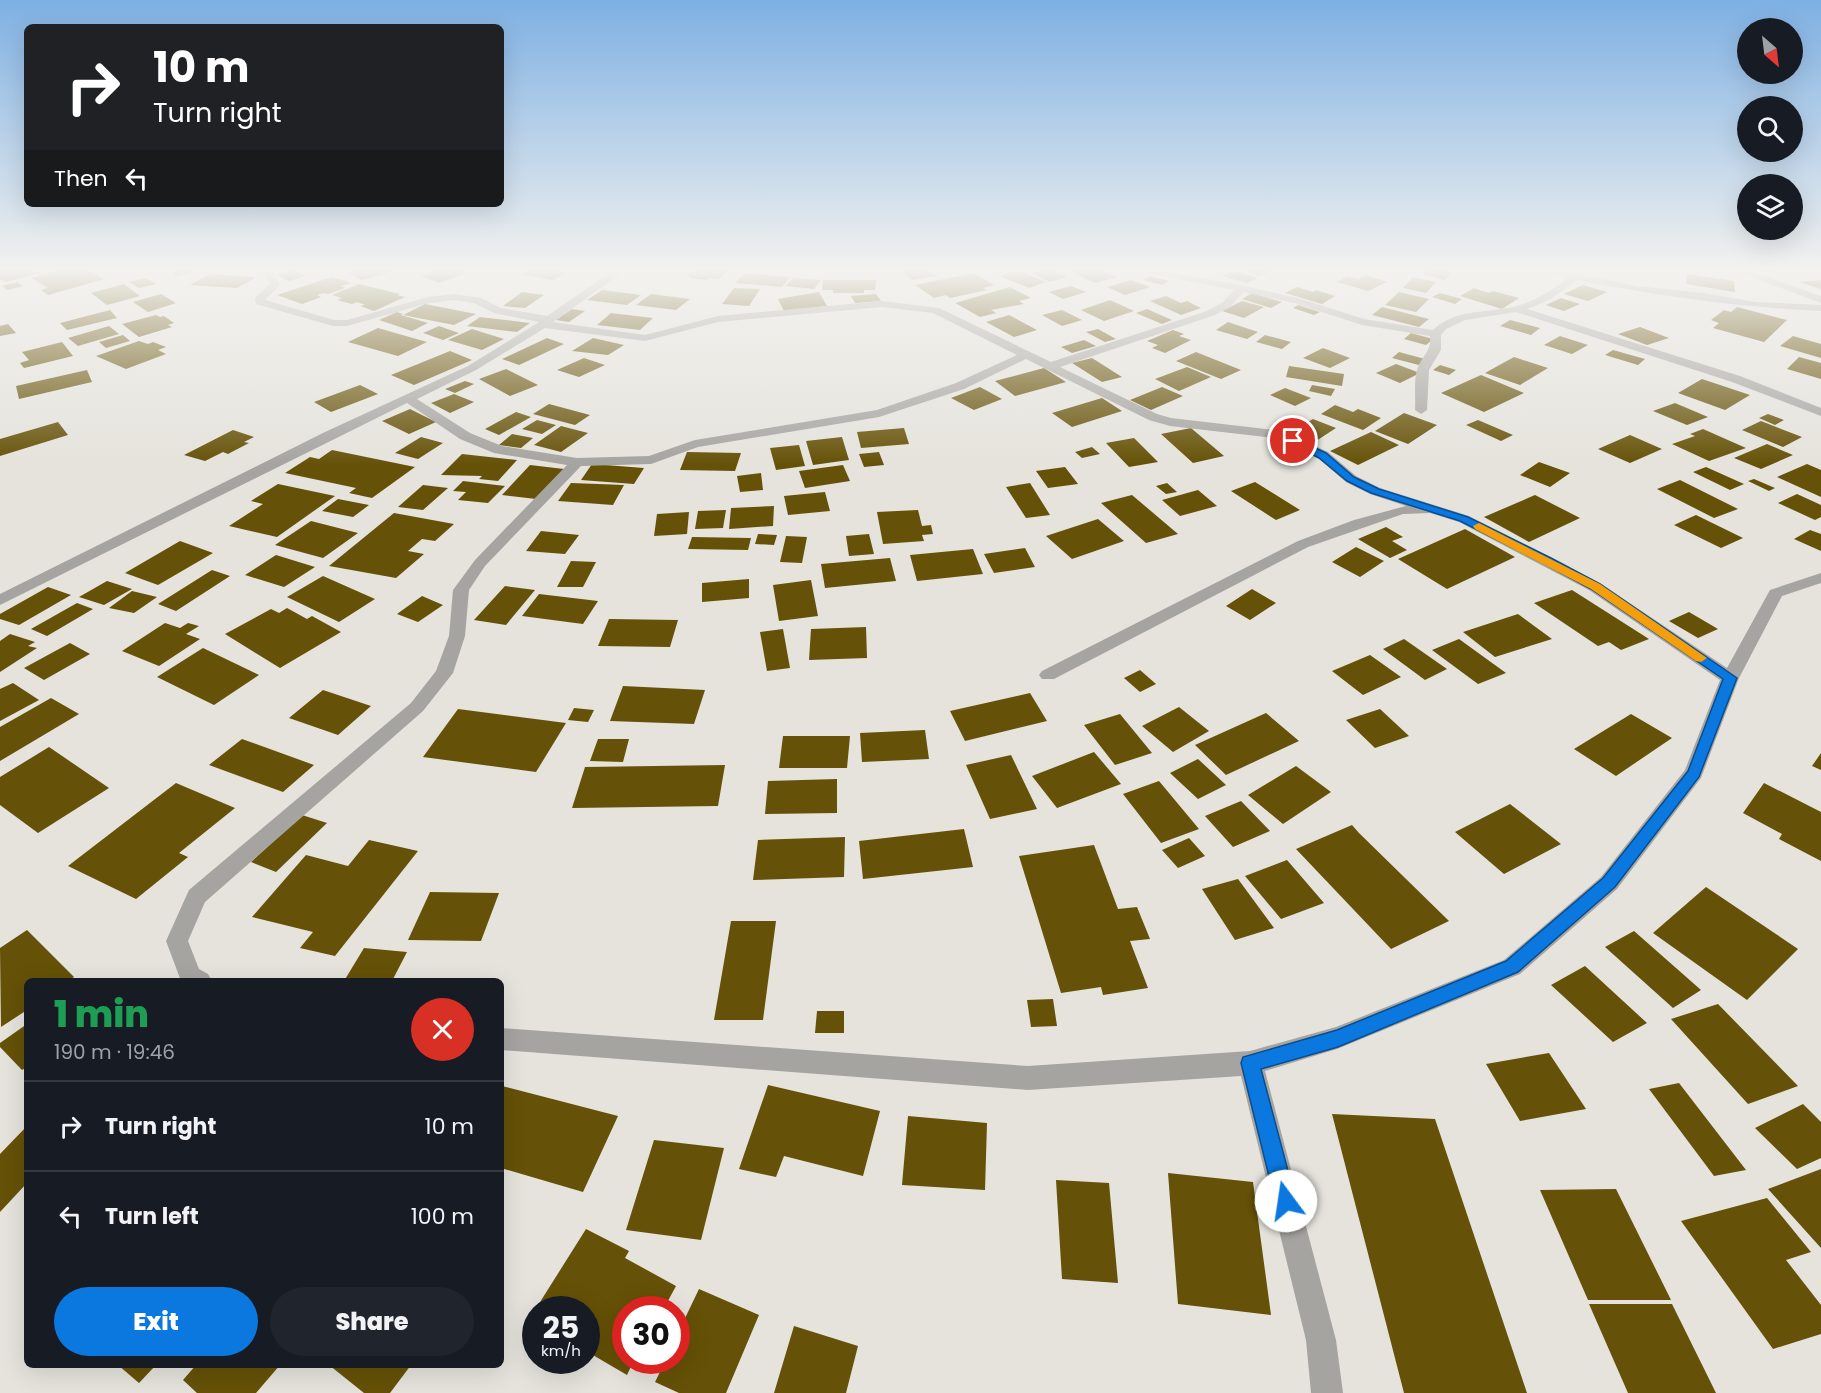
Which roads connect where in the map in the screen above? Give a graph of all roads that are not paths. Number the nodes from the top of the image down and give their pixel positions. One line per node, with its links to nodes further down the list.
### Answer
1 (525, 335): 10 (street)
2 (622, 335): 3 (street)
3 (660, 335)
4 (984, 335): 8 (street)
5 (1145, 335): 9 (street)
6 (1435, 335): 11 (street)
7 (1598, 335): 12 (street)
8 (1026, 356): 9 (street); 13 (street)
9 (1052, 366): 14 (street)
10 (408, 398): 13 (street); 16 (street)
11 (1421, 410)
12 (1821, 412)
13 (577, 462): 19 (street)
14 (1431, 509): 17 (street); 18 (street)
15 (1821, 578): 18 (street)
16 (0, 600)
17 (1048, 675)
18 (1730, 678): 21 (street)
19 (194, 978)
20 (504, 1039): 21 (street)
21 (1250, 1063): 22 (street)
22 (1327, 1393)

